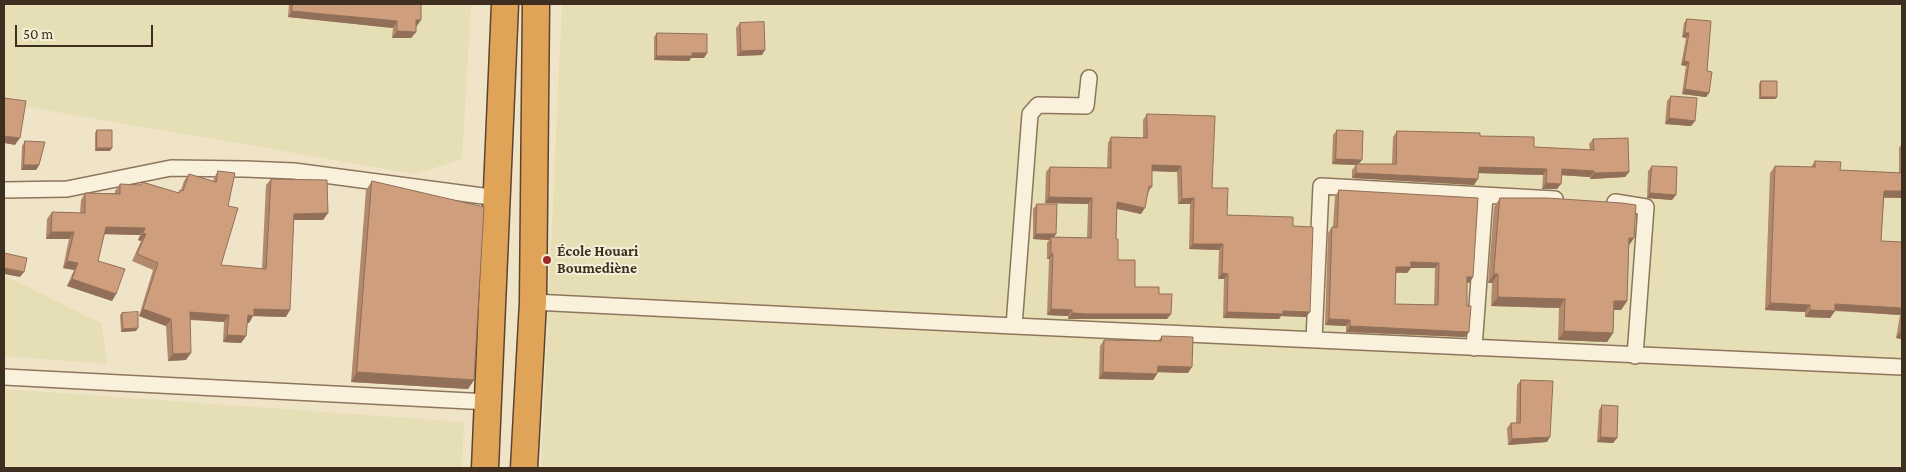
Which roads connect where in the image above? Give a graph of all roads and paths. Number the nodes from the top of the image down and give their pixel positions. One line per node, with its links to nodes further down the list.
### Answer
1 (505, 4): 6 (highway)
2 (536, 4): 9 (highway)
3 (1088, 78): 10 (street)
4 (4, 190): 6 (street)
5 (1485, 196): 7 (street); 11 (street); 12 (street)
6 (498, 198): 16 (highway)
7 (1568, 200)
8 (1597, 201): 13 (street)
9 (532, 302): 10 (street); 18 (highway)
10 (1014, 326): 11 (street)
11 (1314, 340): 12 (street)
12 (1474, 348): 13 (street)
13 (1635, 356): 14 (street)
14 (1902, 367)
15 (4, 377): 16 (street)
16 (489, 402): 17 (highway)
17 (485, 468)
18 (524, 468)

